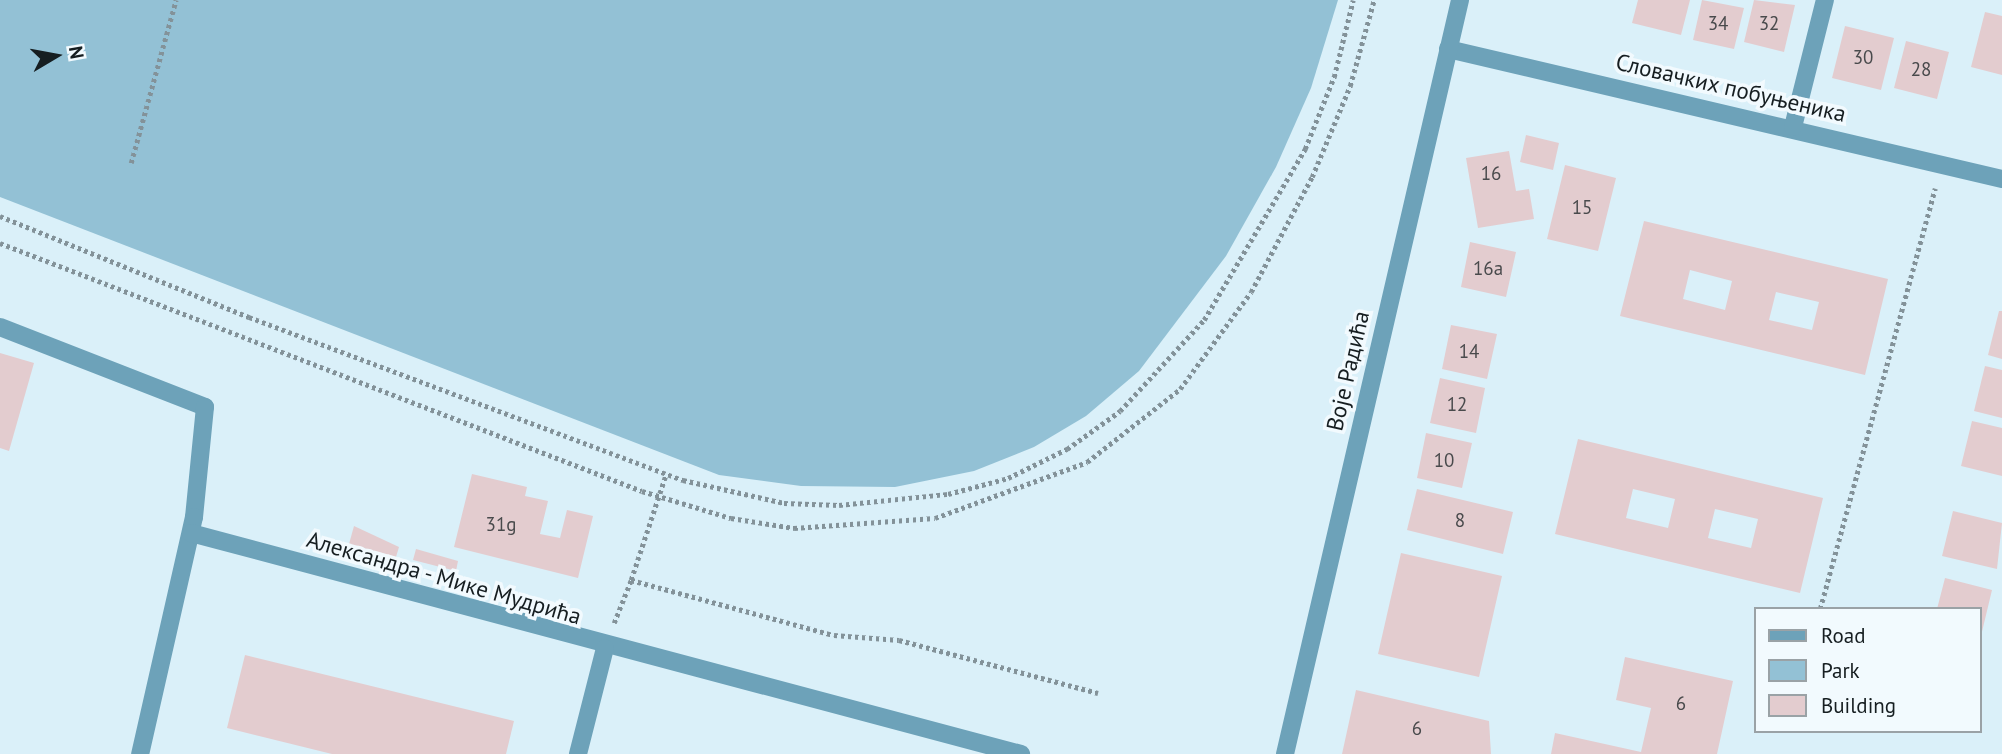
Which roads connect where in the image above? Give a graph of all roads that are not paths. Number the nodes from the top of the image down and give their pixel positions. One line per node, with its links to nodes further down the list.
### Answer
1 (1460, 0): 3 (street, Воје Радића)
2 (1825, 0): 4 (street)
3 (1448, 49): 4 (street, Словачких побуњеника); 12 (street, Воје Радића)
4 (1793, 127): 5 (street, Словачких побуњеника)
5 (2002, 179)
6 (0, 327): 7 (street)
7 (191, 533): 8 (street, Александра - Мике Мудрића); 9 (street)
8 (605, 648): 10 (street); 11 (street, Александра - Мике Мудрића)
9 (140, 754)
10 (578, 754)
11 (1021, 754)
12 (1285, 754)

